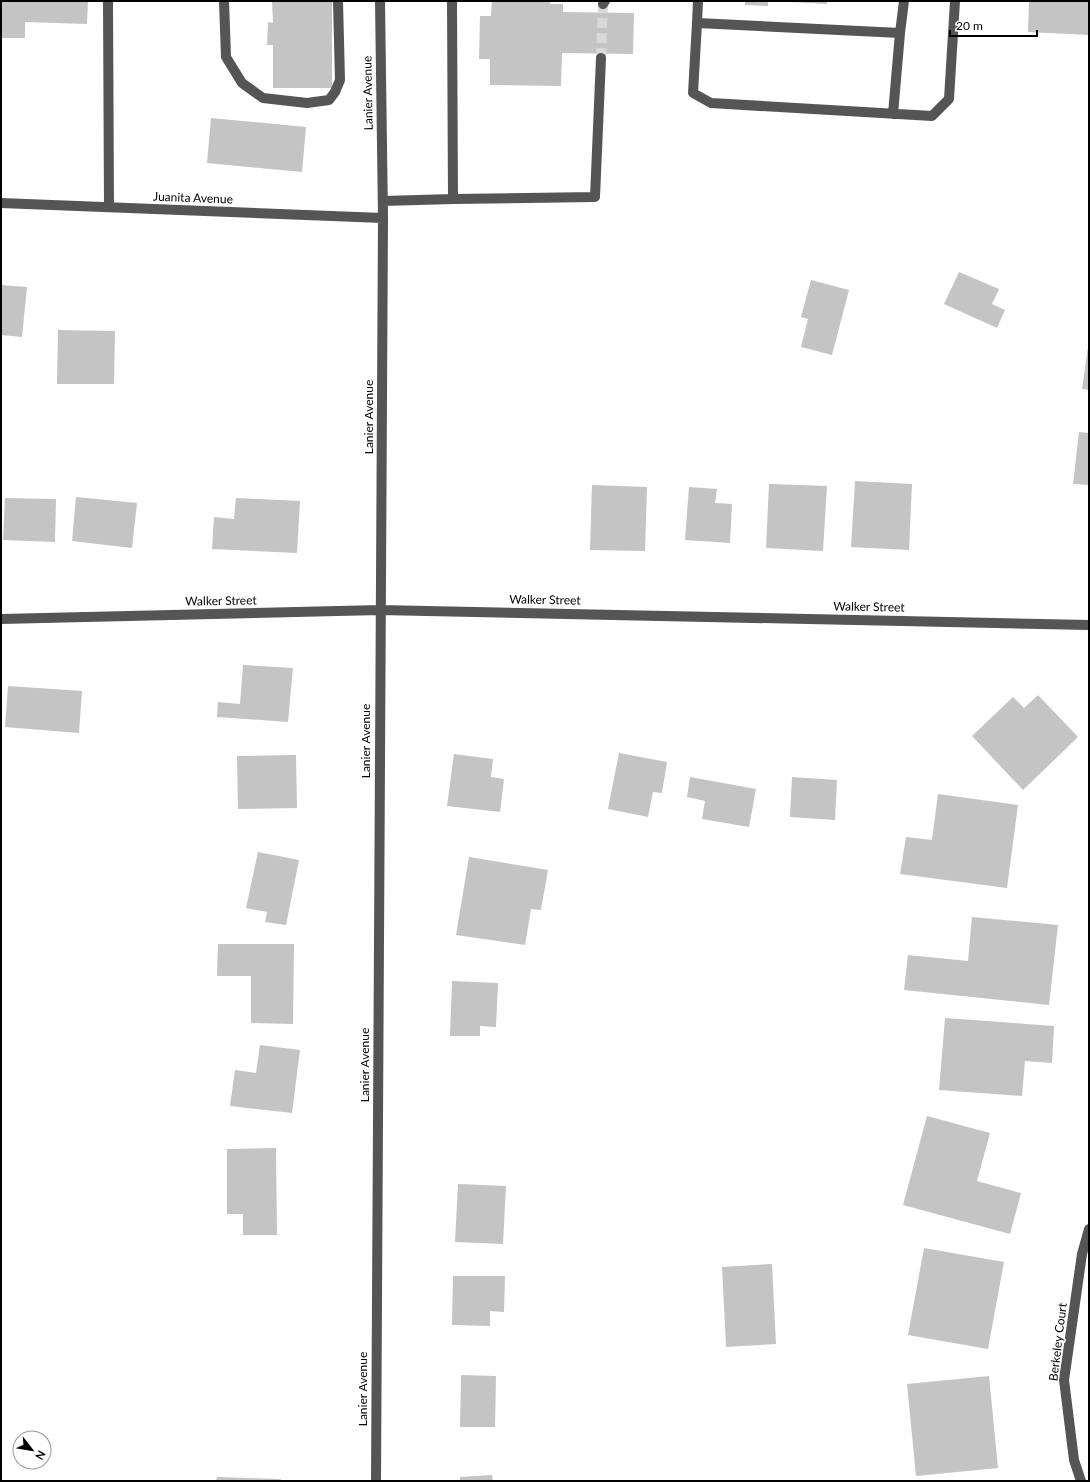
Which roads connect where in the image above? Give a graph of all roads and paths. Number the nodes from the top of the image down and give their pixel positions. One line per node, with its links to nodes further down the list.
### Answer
1 (108, 1): 16 (street)
2 (224, 1): 3 (street)
3 (338, 1)
4 (380, 1): 14 (street, Lanier Avenue)
5 (452, 1): 13 (street)
6 (698, 1): 9 (street)
7 (904, 1): 10 (street)
8 (955, 1): 12 (street)
9 (697, 23): 10 (street); 12 (street)
10 (900, 33): 12 (street)
11 (601, 58): 13 (street)
12 (893, 114)
13 (454, 198): 14 (street)
14 (383, 201): 17 (street, Lanier Avenue)
15 (1, 203): 16 (street, Juanita Avenue)
16 (109, 207): 17 (street, Juanita Avenue)
17 (383, 218): 18 (street, Lanier Avenue)
18 (380, 610): 19 (street, Walker Street); 20 (street, Walker Street); 22 (street, Lanier Avenue)
19 (1, 619)
20 (1089, 625)
21 (1089, 1229): 23 (street, Berkeley Court)
22 (376, 1481)
23 (1081, 1481)

